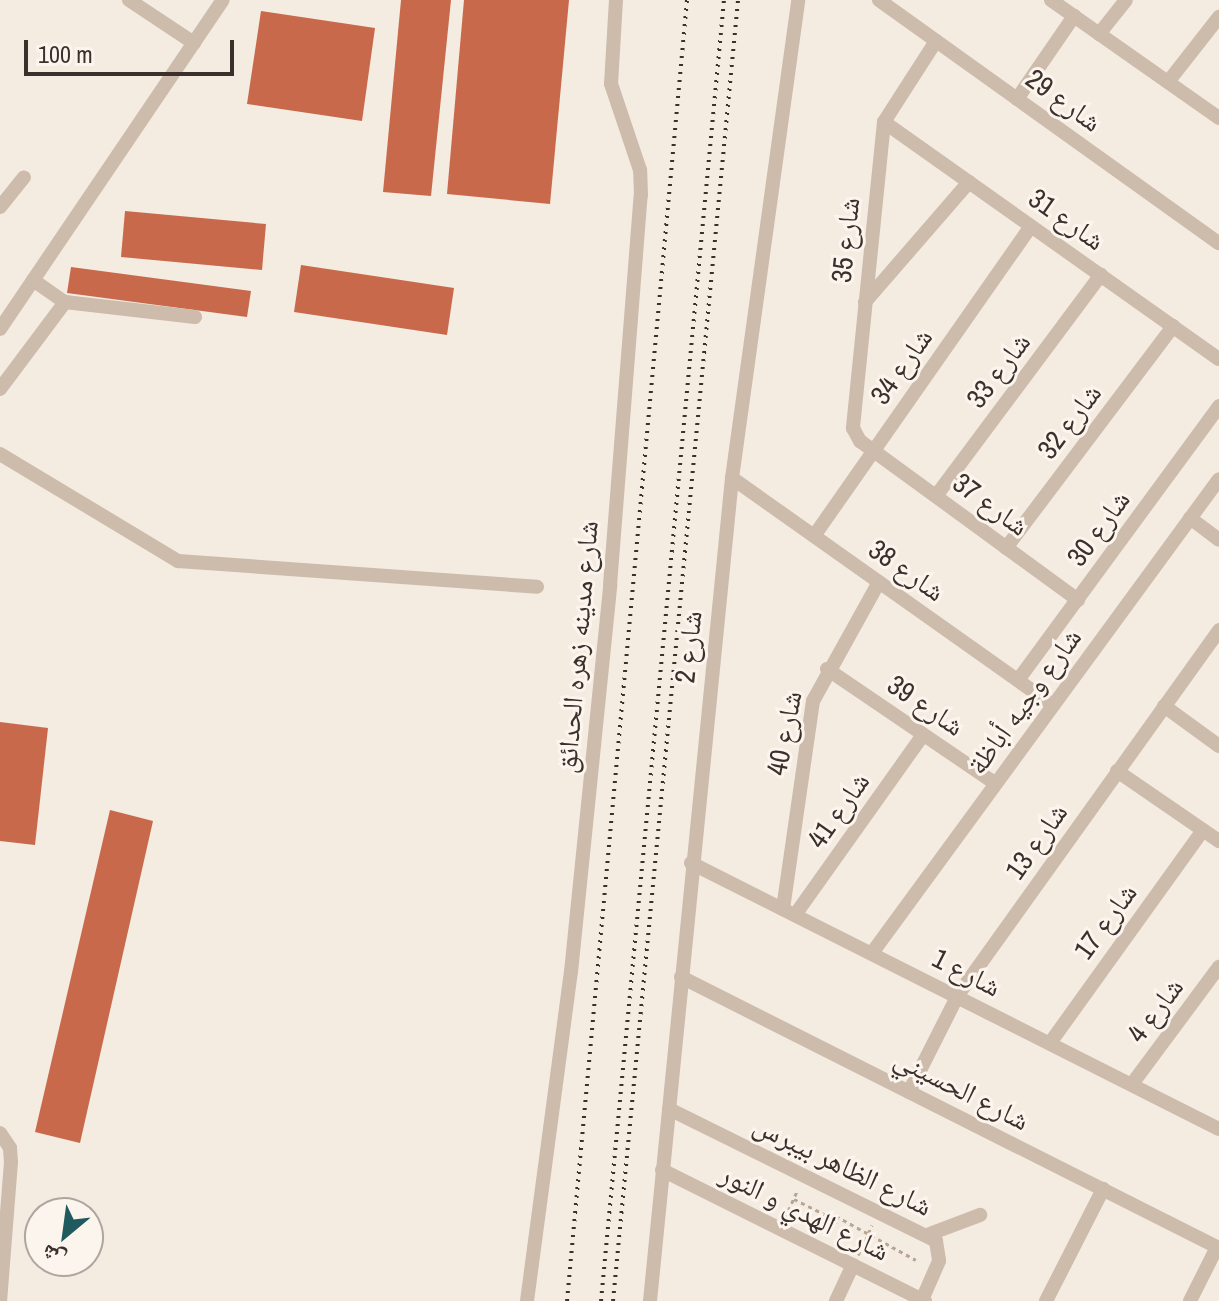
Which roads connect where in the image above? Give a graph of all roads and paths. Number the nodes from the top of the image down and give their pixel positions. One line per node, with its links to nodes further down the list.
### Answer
1 (129, 0): 12 (street)
2 (223, 0): 12 (street)
3 (616, 0): 81 (street, شارع مدينه زهره الحدائق)
4 (798, 0): 34 (street, شارع 2)
5 (879, 0): 11 (street, شارع 29)
6 (1051, 0): 8 (street)
7 (1126, 0): 10 (street)
8 (1070, 8): 10 (street); 14 (street)
9 (1219, 17): 13 (street)
10 (1099, 34): 13 (street)
11 (936, 41): 14 (street, شارع 29); 16 (street, شارع 35)
12 (194, 43): 23 (street)
13 (1168, 82): 15 (street)
14 (1017, 99): 21 (street, شارع 29)
15 (1219, 118)
16 (884, 122): 18 (street, شارع 31); 25 (street, شارع 35)
17 (24, 177): 19 (street)
18 (969, 182): 20 (street, شارع 31); 25 (street)
19 (0, 207)
20 (1031, 226): 22 (street, شارع 31); 32 (street, شارع 34)
21 (1219, 243)
22 (1101, 275): 27 (street, شارع 31); 36 (street, شارع 33)
23 (33, 280): 24 (street); 28 (street)
24 (65, 302): 26 (street); 30 (street)
25 (865, 302): 32 (street, شارع 35)
26 (195, 317)
27 (1173, 326): 29 (street, شارع 31); 40 (street, شارع 32)
28 (0, 329)
29 (1219, 359)
30 (0, 389)
31 (1219, 406): 43 (street, شارع 30)
32 (874, 451): 36 (street, شارع 37); 38 (street, شارع 34)
33 (0, 454): 42 (street)
34 (732, 478): 38 (street, شارع 38); 55 (street, شارع 2)
35 (1219, 479): 37 (street, شارع وجيه أباظة)
36 (936, 496): 40 (street, شارع 37)
37 (1190, 518): 39 (street); 47 (street, شارع وجيه أباظة)
38 (814, 536): 41 (street, شارع 38)
39 (1219, 540)
40 (1006, 548): 43 (street, شارع 37)
41 (879, 582): 45 (street, شارع 40); 46 (street, شارع 38)
42 (537, 587)
43 (1078, 600): 46 (street, شارع 30)
44 (1219, 631): 48 (street, شارع 13)
45 (827, 669): 49 (street, شارع 39); 56 (street, شارع 40)
46 (1018, 680): 47 (street, شارع 38)
47 (1053, 705): 52 (street, شارع وجيه أباظة)
48 (1164, 706): 50 (street); 51 (street, شارع 13)
49 (923, 735): 52 (street, شارع 39); 56 (street, شارع 41)
50 (1219, 746)
51 (1117, 771): 53 (street); 60 (street, شارع 13)
52 (996, 784): 57 (street, شارع وجيه أباظة)
53 (1203, 830): 54 (street); 61 (street, شارع 17)
54 (1219, 841)
55 (691, 863): 56 (street, شارع 1); 59 (street, شارع 2)
56 (789, 912): 57 (street, شارع 1)
57 (872, 953): 60 (street, شارع 1)
58 (1219, 967): 62 (street, شارع 4)
59 (681, 977): 63 (street, شارع الحسيني); 64 (street, شارع 2)
60 (958, 995): 61 (street, شارع 1); 63 (street, شارع 13)
61 (1050, 1043): 62 (street, شارع 1)
62 (1132, 1084): 65 (street, شارع 1)
63 (909, 1092): 69 (street, شارع الحسيني)
64 (669, 1109): 67 (street, شارع 2); 68 (street, شارع الظاهر بيبرس)
65 (1219, 1129)
66 (1, 1130): 80 (street)
67 (662, 1170): 73 (street, شارع الهدي و النور); 82 (street, شارع 2)
68 (804, 1175): 70 (path); 71 (street, شارع الظاهر بيبرس)
69 (1103, 1189): 76 (street, شارع الحسيني); 84 (street)
70 (794, 1199): 73 (path); 75 (path)
71 (878, 1212): 74 (street, شارع الظاهر بيبرس); 75 (path)
72 (980, 1215): 74 (street)
73 (780, 1229): 78 (street, شارع الهدي و النور)
74 (927, 1235): 79 (street, شارع الظاهر بيبرس)
75 (867, 1236): 77 (path); 78 (path)
76 (1218, 1247): 85 (street)
77 (916, 1260)
78 (853, 1265): 79 (street, شارع الهدي و النور); 83 (street)
79 (924, 1300)
80 (0, 1301)
81 (527, 1301)
82 (650, 1301)
83 (836, 1301)
84 (1046, 1301)
85 (1190, 1301)

